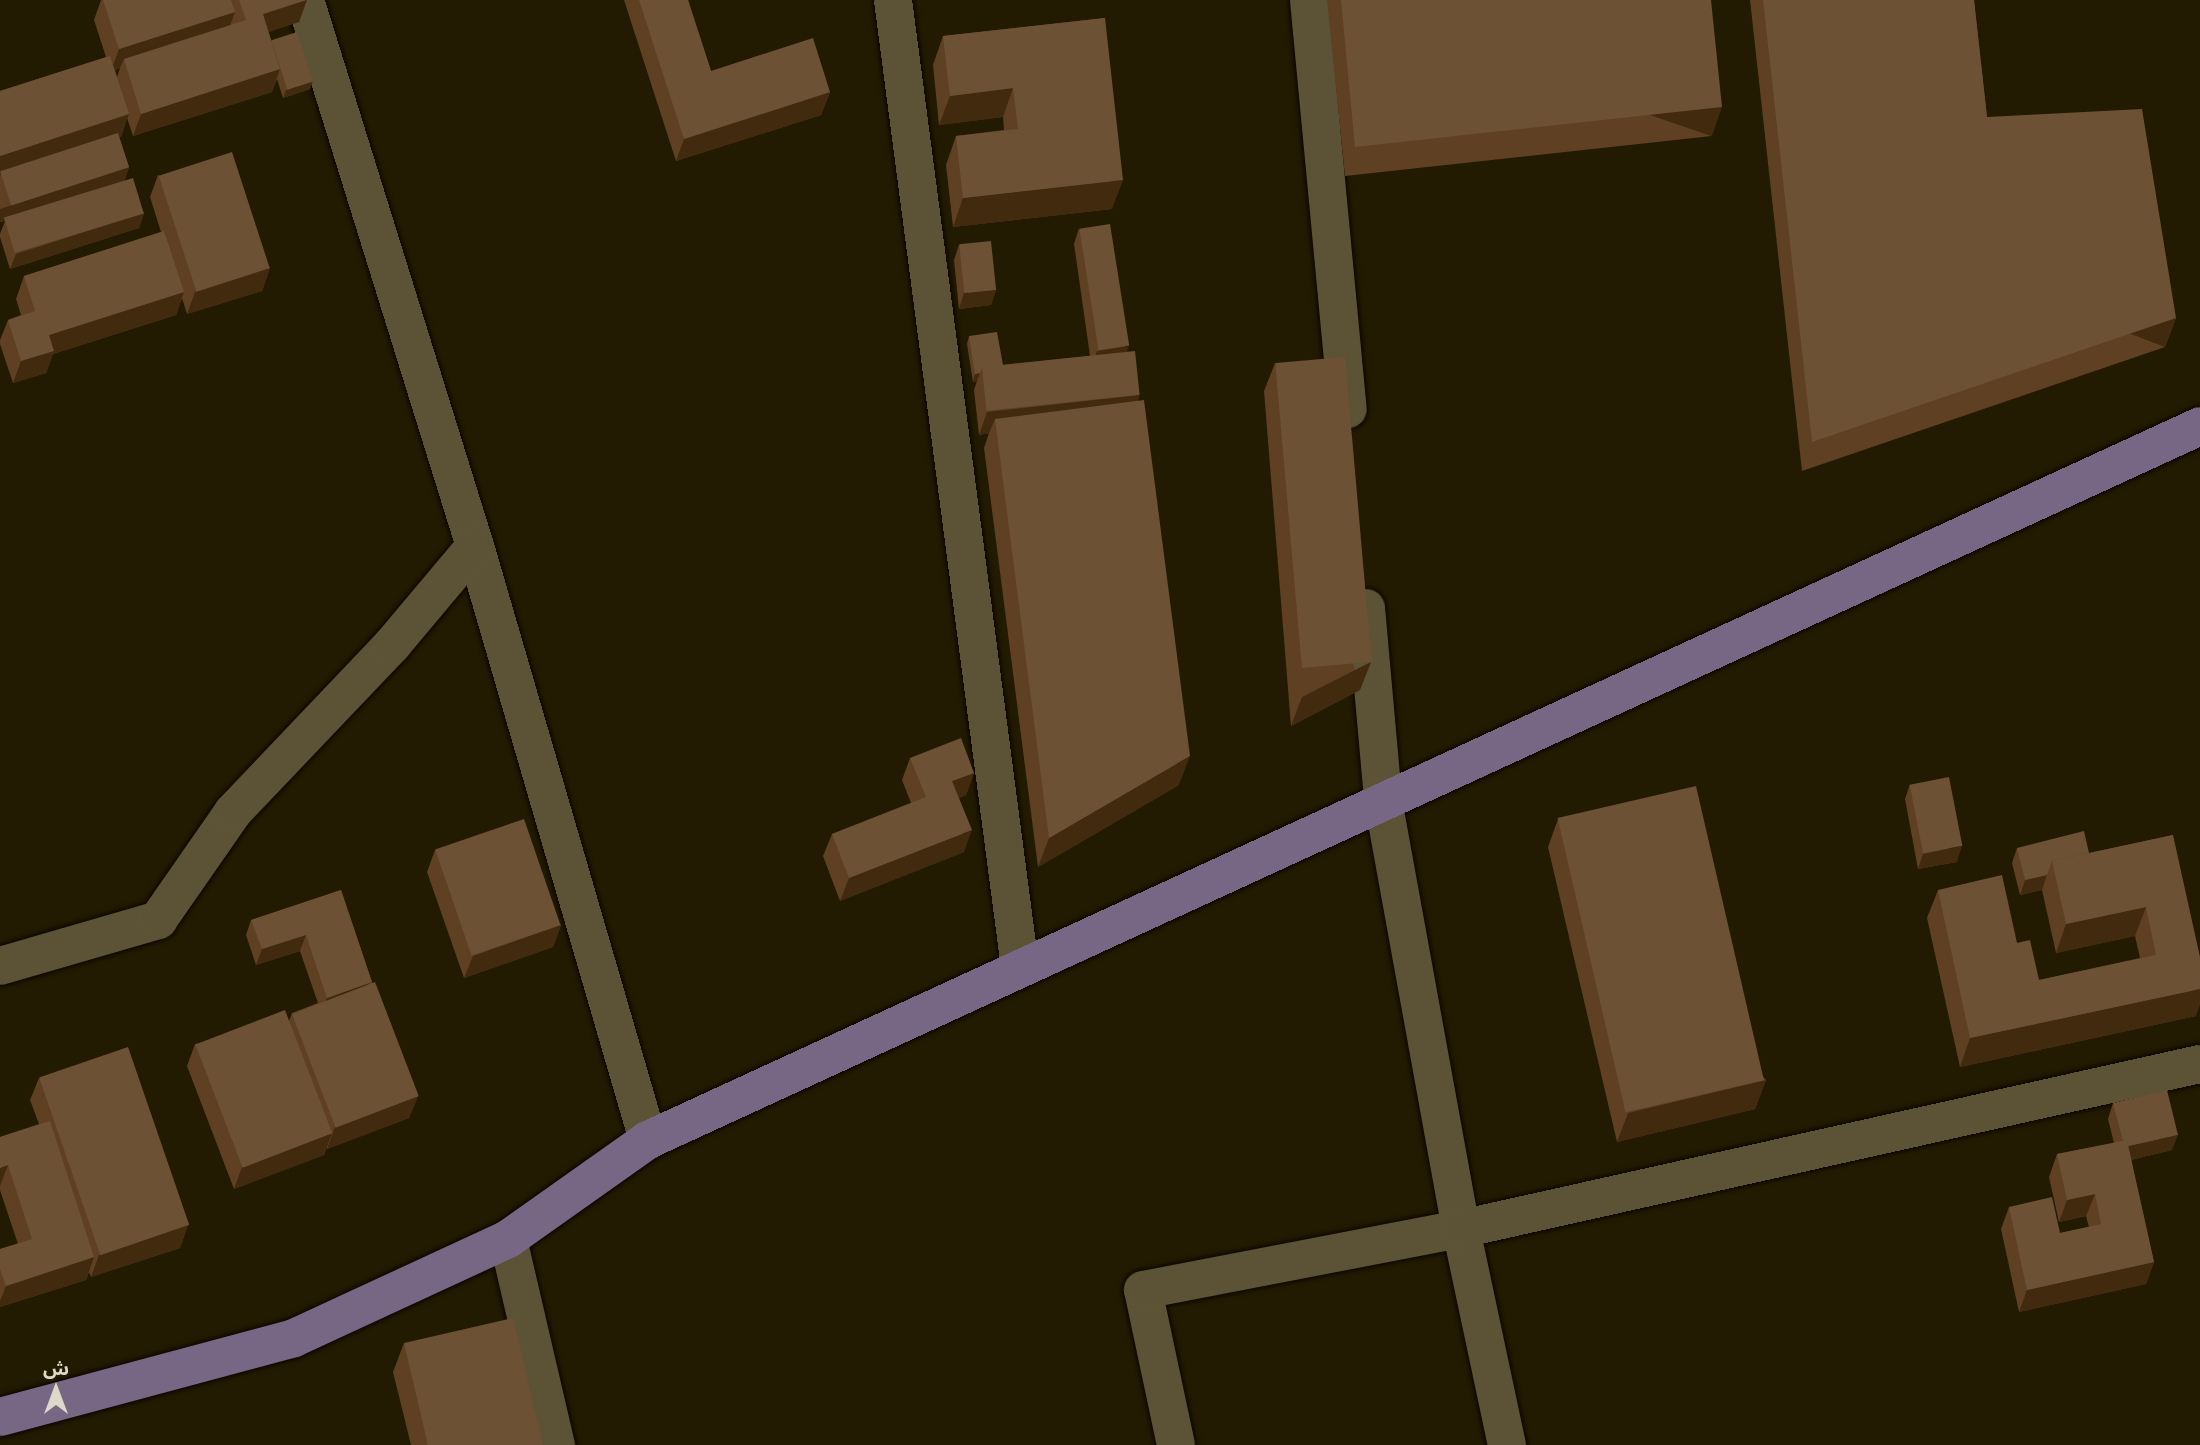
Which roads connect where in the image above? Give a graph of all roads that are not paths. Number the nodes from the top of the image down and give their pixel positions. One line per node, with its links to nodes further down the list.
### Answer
1 (305, 0): 6 (street)
2 (893, 0): 10 (street)
3 (1309, 0): 5 (street)
4 (2200, 426): 8 (main road)
5 (1351, 443)
6 (475, 546): 9 (street); 12 (street)
7 (1362, 566): 8 (street)
8 (1382, 800): 10 (main road); 13 (street)
9 (0, 966)
10 (1020, 967): 12 (main road)
11 (2200, 1063): 13 (street)
12 (648, 1140): 14 (main road)
13 (1461, 1229): 17 (street); 18 (street)
14 (508, 1239): 15 (main road); 16 (street)
15 (0, 1417)
16 (556, 1445)
17 (1176, 1445)
18 (1507, 1445)

